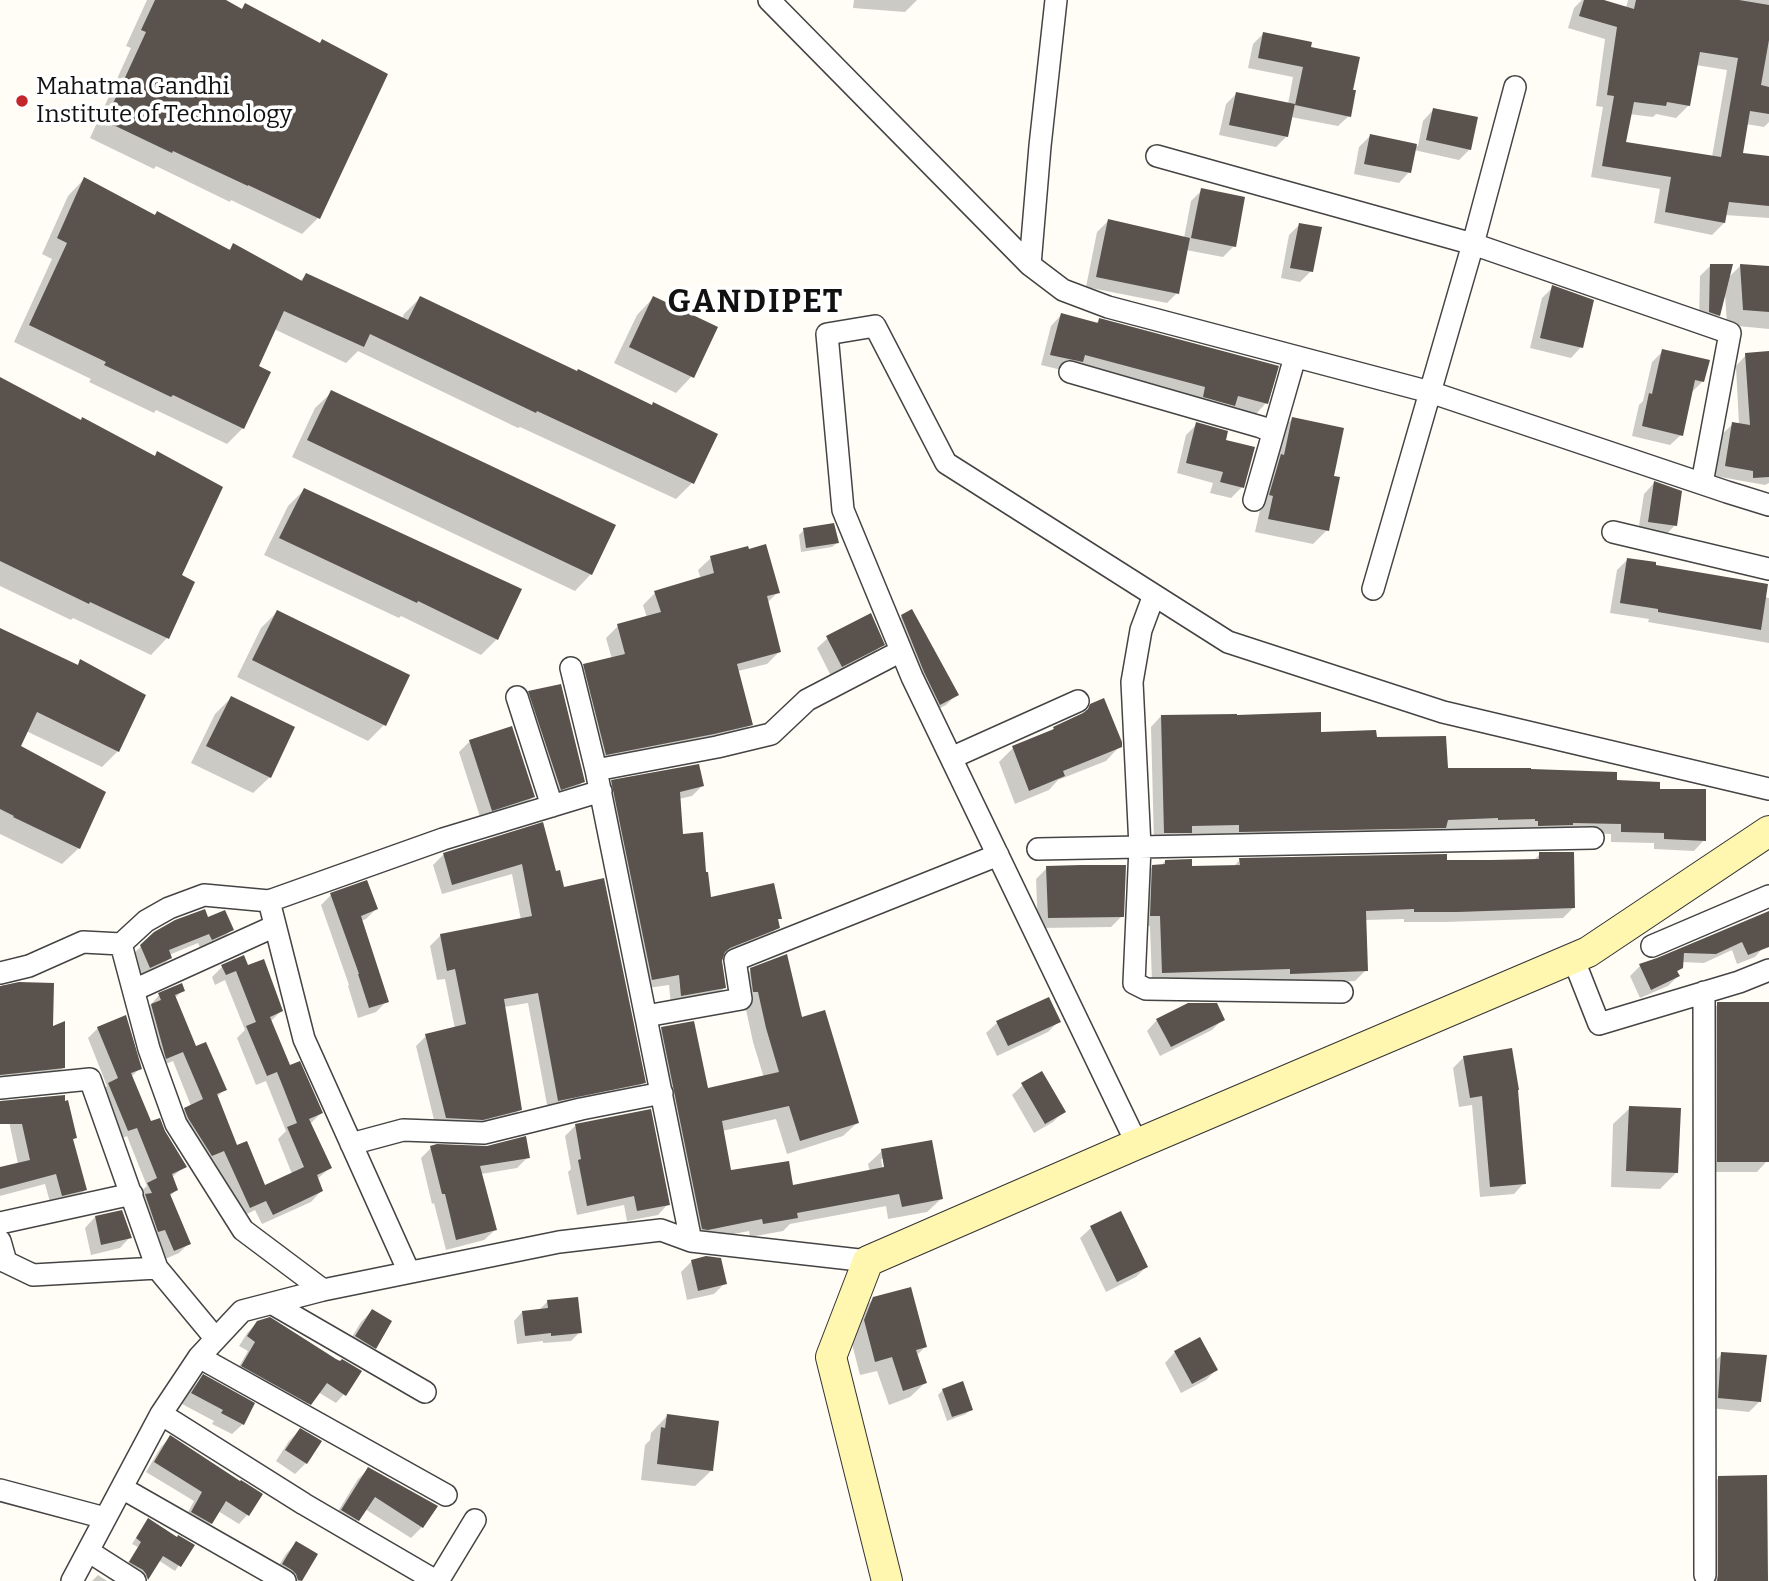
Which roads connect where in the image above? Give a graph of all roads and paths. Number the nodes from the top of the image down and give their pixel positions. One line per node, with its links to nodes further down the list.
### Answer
1 (769, 0): 6 (street)
2 (1056, 0): 6 (street)
3 (1515, 87): 5 (street)
4 (1157, 156): 5 (street)
5 (1473, 244): 9 (street); 11 (street)
6 (1030, 265): 7 (street)
7 (1295, 357): 9 (street); 10 (street)
8 (1070, 372): 10 (street)
9 (1430, 392): 11 (street); 16 (street)
10 (1273, 432): 12 (street)
11 (1702, 483): 13 (street)
12 (1254, 500)
13 (1769, 505)
14 (1613, 532): 15 (street)
15 (1769, 569)
16 (1373, 589)
17 (1154, 595): 18 (street); 24 (street); 29 (street)
18 (901, 651): 22 (street); 23 (street)
19 (571, 668): 23 (street)
20 (517, 697): 26 (street)
21 (1078, 701): 22 (street)
22 (951, 758): 31 (street)
23 (596, 770): 25 (street)
24 (1769, 789)
25 (601, 791): 26 (street); 43 (street)
26 (552, 806): 33 (street)
27 (1769, 831): 37 (street)
28 (1593, 838): 29 (street)
29 (1140, 847): 30 (street); 41 (street)
30 (1038, 849)
31 (998, 855): 43 (street); 47 (street)
32 (1769, 896): 36 (street)
33 (269, 901): 34 (street); 35 (street)
34 (275, 926): 40 (street); 46 (street)
35 (121, 944): 39 (street); 40 (street)
36 (1652, 946)
37 (1573, 958): 42 (street); 47 (street)
38 (1769, 970): 42 (street)
39 (0, 973)
40 (134, 990): 55 (street)
41 (1342, 992)
42 (1704, 992): 67 (street)
43 (646, 1016): 45 (street)
44 (0, 1088): 48 (street)
45 (662, 1093): 46 (street); 51 (street)
46 (351, 1144): 54 (street)
47 (1138, 1144): 52 (street)
48 (132, 1194): 49 (street); 53 (street)
49 (0, 1223)
50 (0, 1241): 53 (street)
51 (691, 1241): 52 (street); 54 (street)
52 (867, 1261): 72 (street)
53 (157, 1268): 57 (street)
54 (409, 1272): 55 (street)
55 (323, 1290): 56 (street)
56 (273, 1304): 57 (street); 59 (street)
57 (216, 1339): 58 (street)
58 (199, 1357): 60 (street); 63 (street)
59 (425, 1392)
60 (161, 1414): 61 (street); 71 (street)
61 (121, 1488): 64 (street); 70 (street)
62 (0, 1490): 64 (street)
63 (446, 1495)
64 (106, 1518): 66 (street)
65 (475, 1520): 71 (street)
66 (88, 1551): 68 (street); 69 (street)
67 (1705, 1576)
68 (72, 1581)
69 (135, 1581)
70 (285, 1581)
71 (437, 1581)
72 (887, 1581)

